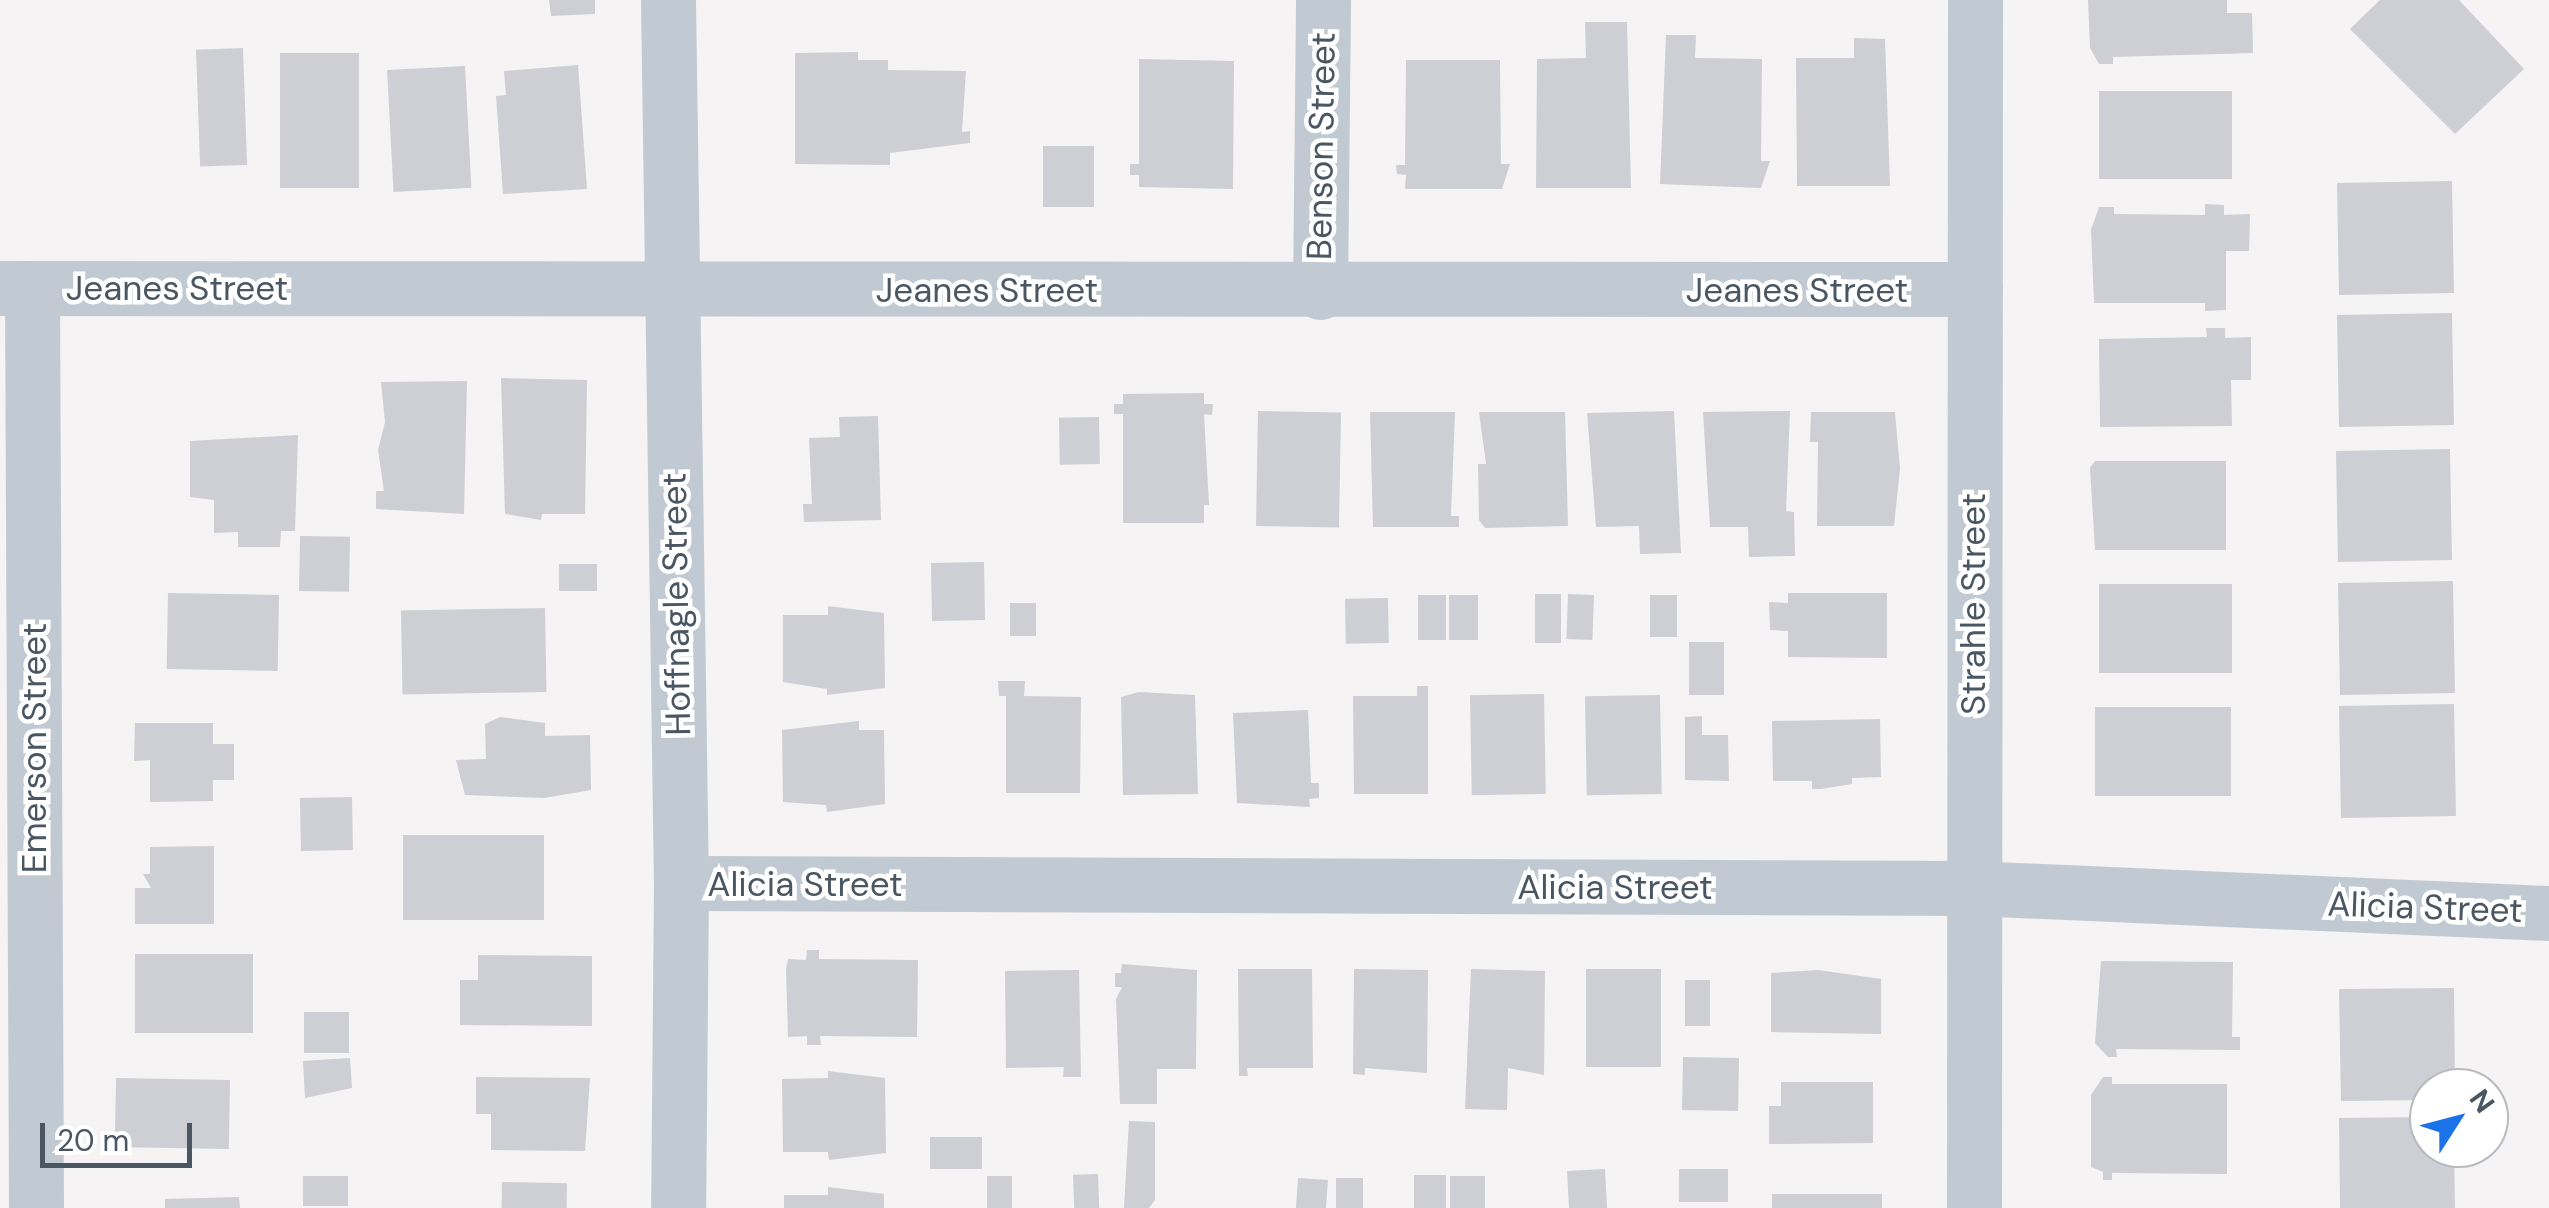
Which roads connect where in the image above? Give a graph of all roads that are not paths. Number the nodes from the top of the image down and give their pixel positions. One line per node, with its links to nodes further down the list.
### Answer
1 (668, 0): 5 (street, Hoffnagle Street)
2 (1323, 0): 7 (street, Benson Street)
3 (1975, 0): 6 (street, Strahle Street)
4 (16, 288): 5 (street, Jeanes Street); 11 (street, Emerson Street)
5 (670, 289): 7 (street, Jeanes Street); 8 (street, Hoffnagle Street)
6 (1975, 289): 7 (street, Jeanes Street); 9 (street, Strahle Street)
7 (1320, 292)
8 (681, 884): 9 (street, Alicia Street); 12 (street, Hoffnagle Street)
9 (1972, 888): 10 (street, Alicia Street); 13 (street, Strahle Street)
10 (2549, 913)
11 (36, 1208)
12 (678, 1208)
13 (1974, 1208)

